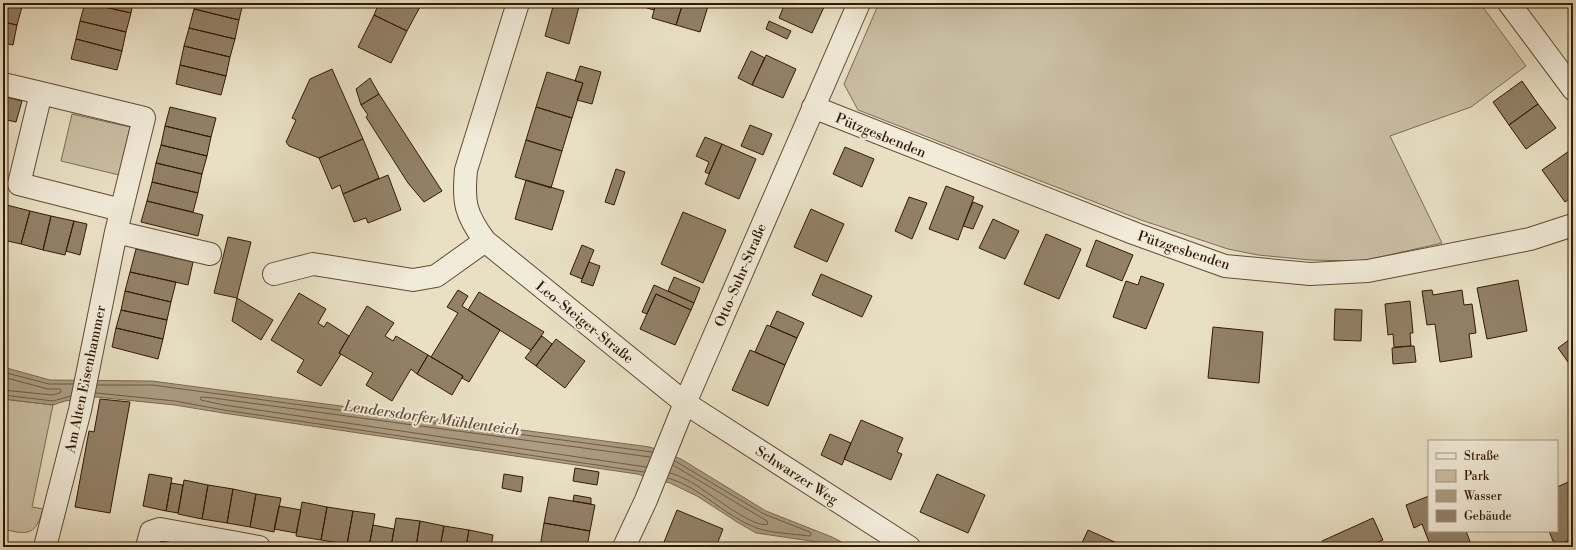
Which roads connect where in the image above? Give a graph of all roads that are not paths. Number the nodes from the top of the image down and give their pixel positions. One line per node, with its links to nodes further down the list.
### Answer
1 (518, 3): 11 (street, Leo-Steiger-Straße)
2 (859, 3): 7 (street, Otto-Suhr-Straße)
3 (1509, 3): 5 (street)
4 (3, 84): 6 (street)
5 (1573, 89)
6 (41, 93): 8 (street); 8 (street, Am Alten Eisenhammer)
7 (813, 107): 9 (street, Pützgesbenden); 14 (street, Otto-Suhr-Straße)
8 (122, 210): 10 (street, Am Alten Eisenhammer)
9 (1573, 224)
10 (116, 232): 12 (street); 15 (street, Am Alten Eisenhammer)
11 (485, 241): 13 (street); 14 (street, Leo-Steiger-Straße)
12 (210, 254)
13 (274, 274)
14 (685, 403): 18 (street, Otto-Suhr-Straße); 19 (street, Schwarzer Weg)
15 (45, 547)
16 (148, 547): 17 (street)
17 (259, 547)
18 (624, 547)
19 (908, 547)

